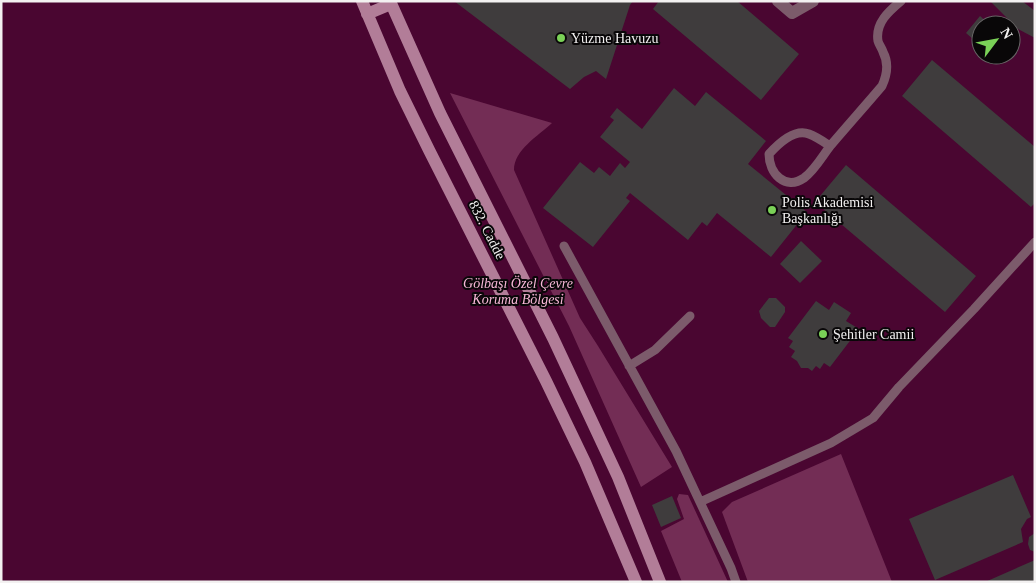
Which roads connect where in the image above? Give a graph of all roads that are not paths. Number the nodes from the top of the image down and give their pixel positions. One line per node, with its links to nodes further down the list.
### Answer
1 (362, 1): 6 (street, 832. Cadde)
2 (778, 1): 3 (street)
3 (813, 1)
4 (901, 1): 7 (lane)
5 (391, 3): 6 (street); 14 (street, 832. Cadde)
6 (367, 14): 13 (street, 832. Cadde)
7 (830, 146): 7 (lane)
8 (1035, 242): 12 (lane)
9 (564, 246): 11 (lane)
10 (690, 316): 11 (lane)
11 (630, 366): 12 (lane)
12 (700, 502): 15 (lane)
13 (636, 582)
14 (660, 582)
15 (736, 582)

